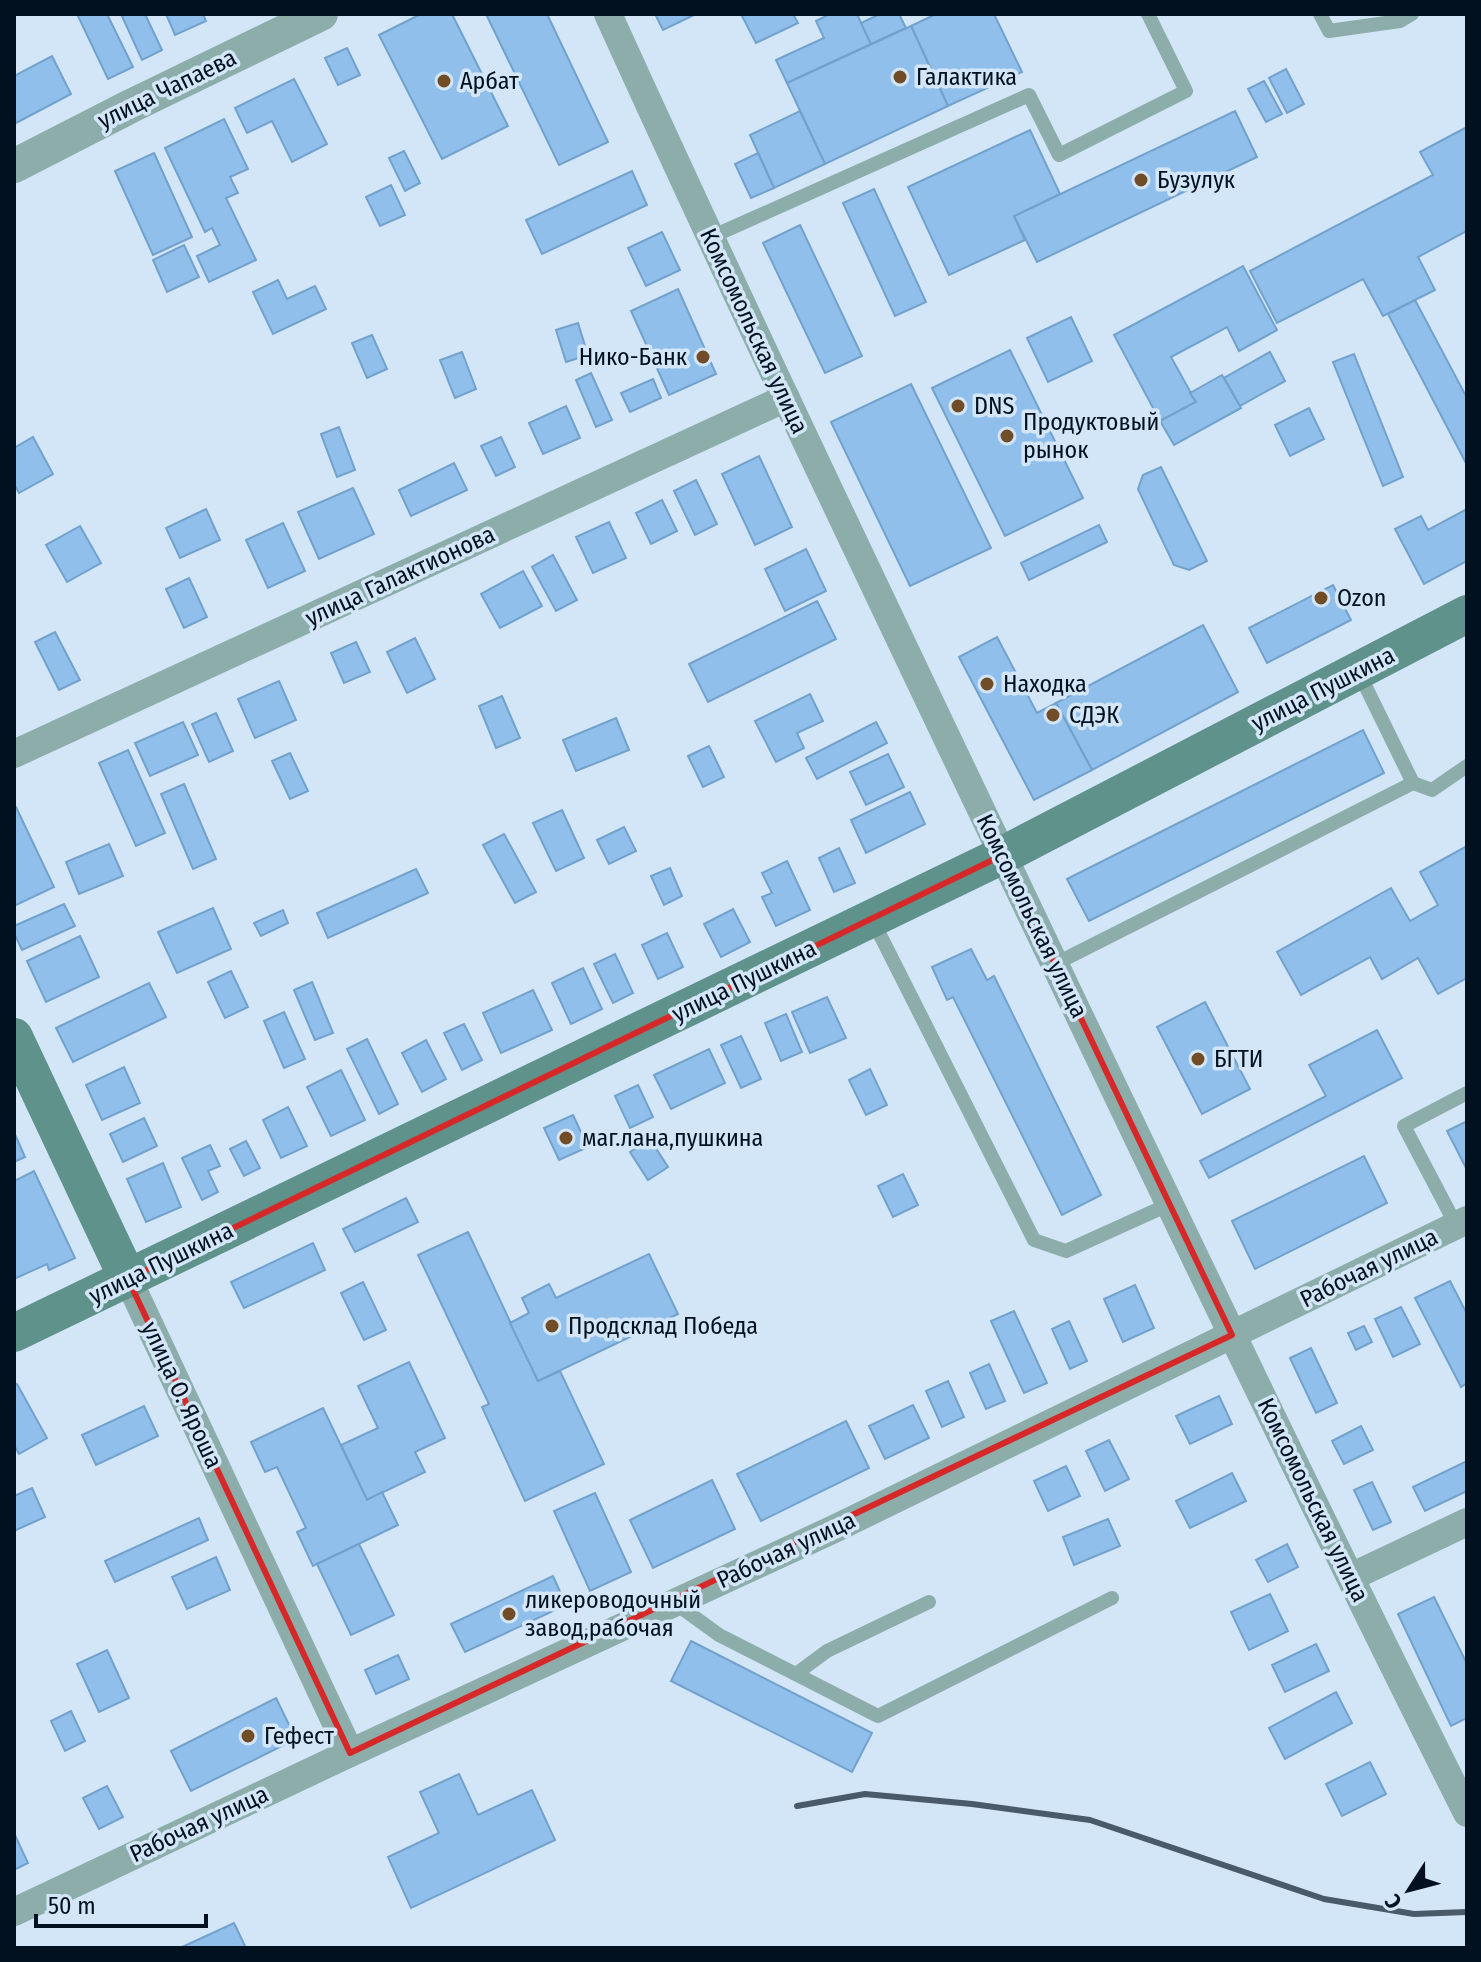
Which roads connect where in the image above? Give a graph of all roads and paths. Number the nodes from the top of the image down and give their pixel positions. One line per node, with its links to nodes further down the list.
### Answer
1 (321, 14): 6 (street, улица Чапаева)
2 (608, 14): 7 (street, Комсомольская улица)
3 (1148, 14): 7 (lane)
4 (1320, 14): 5 (lane)
5 (1412, 14)
6 (14, 166)
7 (709, 238): 8 (street, Комсомольская улица)
8 (786, 398): 11 (street, улица Галактионова); 14 (street, Комсомольская улица)
9 (1467, 614): 10 (main road, улица Пушкина)
10 (1358, 670): 13 (lane); 14 (main road, улица Пушкина)
11 (14, 754)
12 (1467, 766): 13 (lane)
13 (1413, 783): 16 (lane)
14 (1003, 855): 15 (main road, улица Пушкина); 16 (street, Комсомольская улица)
15 (872, 919): 19 (lane); 21 (main road, улица Пушкина)
16 (1055, 964): 19 (street, Комсомольская улица)
17 (14, 1037): 21 (main road, улица О. Яроша)
18 (1467, 1093): 20 (lane)
19 (1170, 1204): 23 (street, Комсомольская улица)
20 (1462, 1223): 23 (street, Рабочая улица)
21 (128, 1279): 22 (main road, улица Пушкина); 30 (street, улица О. Яроша)
22 (14, 1333)
23 (1232, 1335): 25 (street, Комсомольская улица); 28 (street, Рабочая улица)
24 (1467, 1522): 25 (street)
25 (1351, 1577): 31 (street, Комсомольская улица)
26 (1112, 1598): 29 (lane)
27 (929, 1602): 29 (lane)
28 (674, 1603): 29 (lane); 30 (street, Рабочая улица)
29 (796, 1674)
30 (350, 1753): 32 (street, Рабочая улица)
31 (1467, 1813)
32 (14, 1912)

